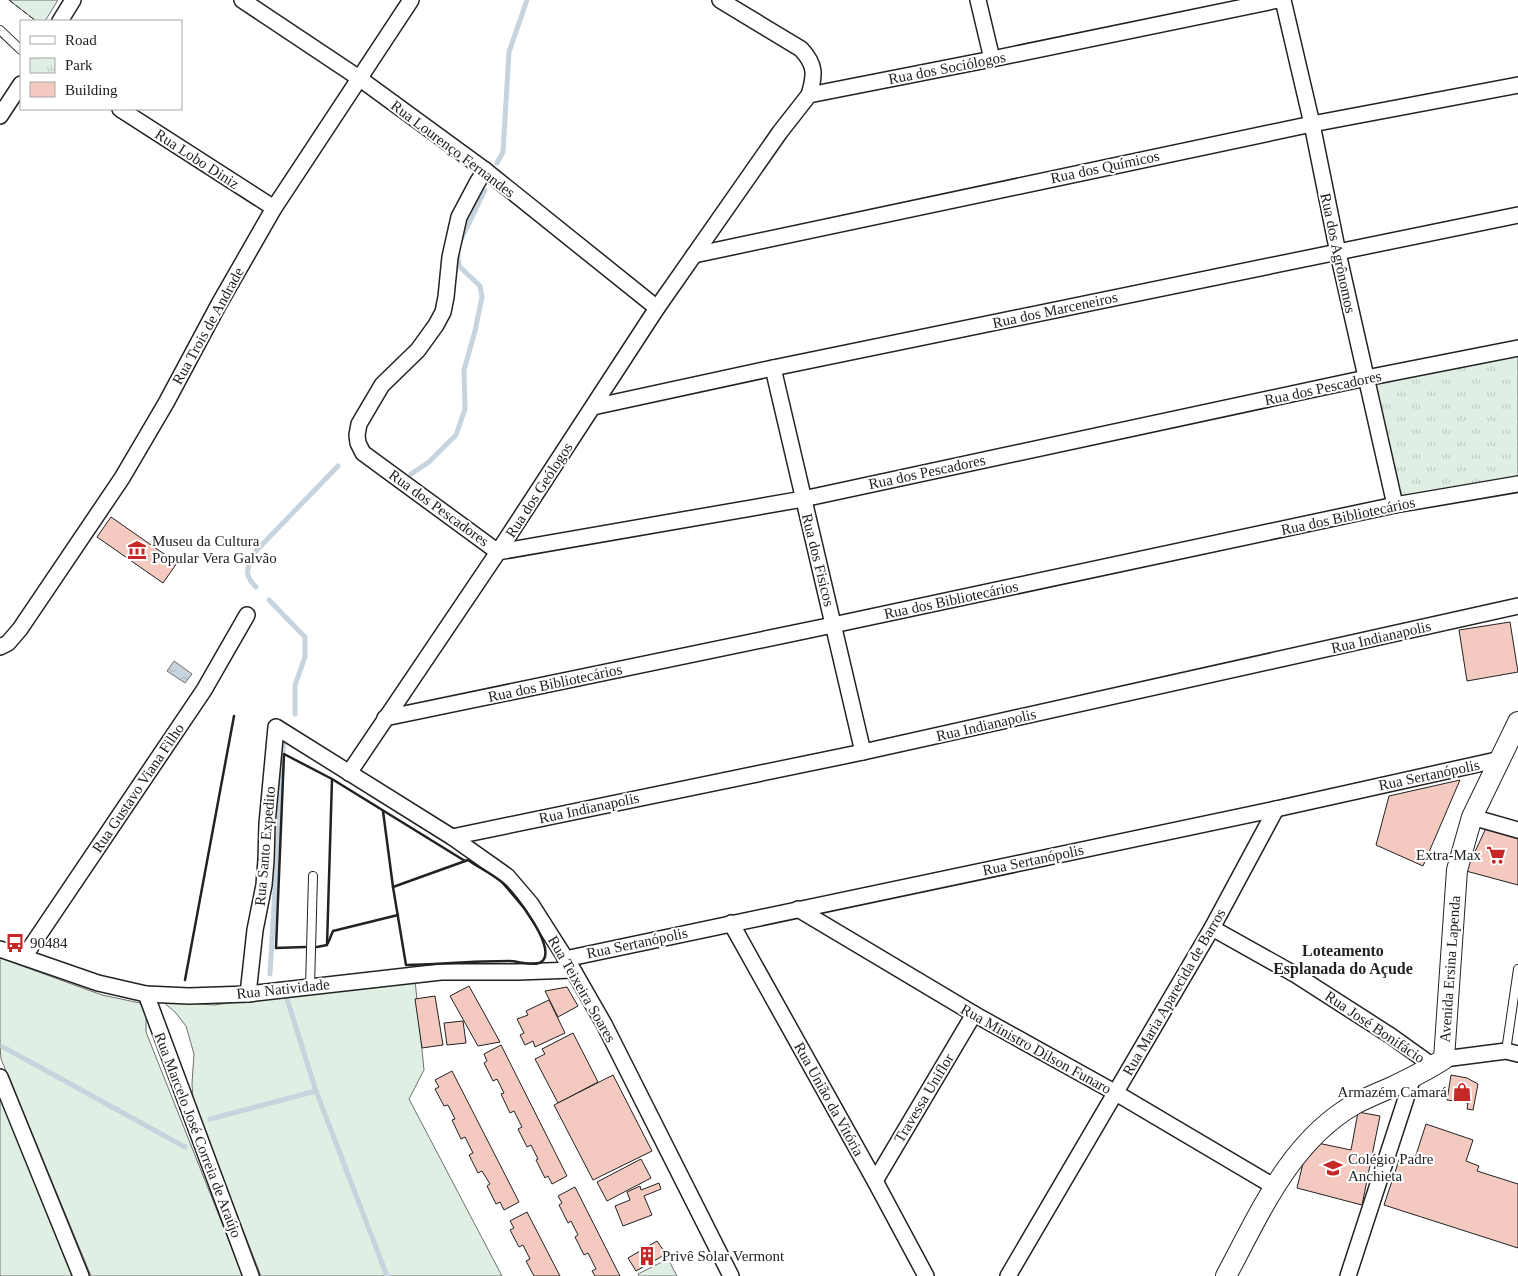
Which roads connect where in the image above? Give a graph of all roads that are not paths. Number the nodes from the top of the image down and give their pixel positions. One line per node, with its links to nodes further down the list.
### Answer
1 (73, 0): 8 (street)
2 (242, 0): 12 (street, Rua Lourenço Fernandes)
3 (411, 0): 12 (street, Rua Trois de Andrade)
4 (720, 0): 15 (street)
5 (978, 0): 11 (street)
6 (1278, 0): 11 (street, Rua dos Sociólogos)
7 (1283, 0): 18 (street, Rua dos Agrônomos)
8 (61, 20)
9 (0, 30): 10 (lane)
10 (20, 49)
11 (992, 59): 15 (street, Rua dos Sociólogos)
12 (359, 78): 19 (street, Rua Lourenço Fernandes); 20 (street, Rua Trois de Andrade)
13 (1518, 85): 18 (street, Rua dos Químicos)
14 (20, 86): 17 (street)
15 (809, 95): 23 (street)
16 (122, 110): 20 (street, Rua Lobo Diniz)
17 (0, 116)
18 (1312, 124): 22 (street, Rua dos Agrônomos); 23 (street, Rua dos Químicos)
19 (485, 170): 24 (street, Rua Lourenço Fernandes); 32 (street, Rua dos Pescadores)
20 (274, 208): 36 (street, Rua Trois de Andrade)
21 (1518, 215): 22 (street, Rua dos Marceneiros)
22 (1338, 253): 26 (street, Rua dos Marceneiros); 27 (street, Rua dos Agrônomos)
23 (694, 255): 24 (street, Rua dos Geólogos)
24 (657, 308): 28 (street, Rua dos Geólogos)
25 (1518, 348): 27 (street, Rua dos Pescadores)
26 (773, 368): 28 (street, Rua dos Marceneiros); 30 (street, Rua dos Fisicos)
27 (1366, 378): 30 (street, Rua dos Pescadores); 31 (street, Rua dos Agrônomos)
28 (593, 407): 32 (street, Rua dos Geólogos)
29 (1518, 484): 31 (street, Rua dos Bibliotecários)
30 (803, 499): 32 (street, Rua dos Pescadores); 35 (street, Rua dos Fisicos)
31 (1395, 505): 35 (street, Rua dos Bibliotecários)
32 (498, 552): 37 (street, Rua dos Geólogos)
33 (1518, 606): 40 (street, Rua Indianapolis)
34 (247, 615): 52 (street, Rua Gustavo Viana Filho)
35 (833, 625): 37 (street, Rua dos Bibliotecários); 40 (street, Rua dos Fisicos)
36 (0, 648)
37 (385, 718): 42 (street, Rua dos Geólogos)
38 (276, 727): 42 (street, Rua Teixeira Soares); 57 (street, Rua Santo Expedito)
39 (1516, 731): 41 (street, Avenida Ersina Lapenda)
40 (863, 752): 46 (street, Rua Indianapolis)
41 (1501, 759): 43 (street, Rua Sertanópolis); 44 (street, Avenida Ersina Lapenda)
42 (349, 773): 46 (street, Rua Teixeira Soares)
43 (1276, 809): 48 (street, Rua Sertanópolis); 50 (street, Rua Maria Aparecida de Barros)
44 (1472, 817): 45 (street); 60 (street, Avenida Ersina Lapenda)
45 (1518, 830)
46 (452, 837): 53 (street, Rua Teixeira Soares)
47 (312, 876): 55 (lane)
48 (798, 909): 49 (street, Rua Sertanópolis); 58 (street, Rua Ministro Dilson Funaro)
49 (731, 923): 53 (street, Rua Sertanópolis); 64 (street, Rua União da Vitória)
50 (1212, 928): 60 (street, Rua José Bonifácio); 63 (street, Rua Maria Aparecida de Barros)
51 (0, 949): 52 (street, Rua Natividade)
52 (24, 957): 56 (street, Rua Natividade)
53 (569, 964): 55 (street, Rua Natividade); 68 (street, Rua Teixeira Soares)
54 (1518, 969): 59 (lane)
55 (310, 987): 57 (street, Rua Natividade)
56 (146, 994): 57 (street, Rua Natividade); 67 (street, Rua Marcelo José Correia de Araújo)
57 (248, 994)
58 (974, 1014): 63 (street, Rua Ministro Dilson Funaro); 64 (street, Travessa Uniflor)
59 (1512, 1052): 60 (street)
60 (1439, 1063): 62 (street)
61 (0, 1077): 66 (street)
62 (1413, 1077): 65 (street); 72 (street)
63 (1116, 1093): 65 (street, Rua Ministro Dilson Funaro); 70 (street, Rua Maria Aparecida de Barros)
64 (875, 1181): 69 (street, Rua União da Vitória)
65 (1275, 1187): 71 (street)
66 (81, 1276)
67 (251, 1276)
68 (731, 1276)
69 (926, 1276)
70 (1008, 1276)
71 (1226, 1276)
72 (1348, 1276)

